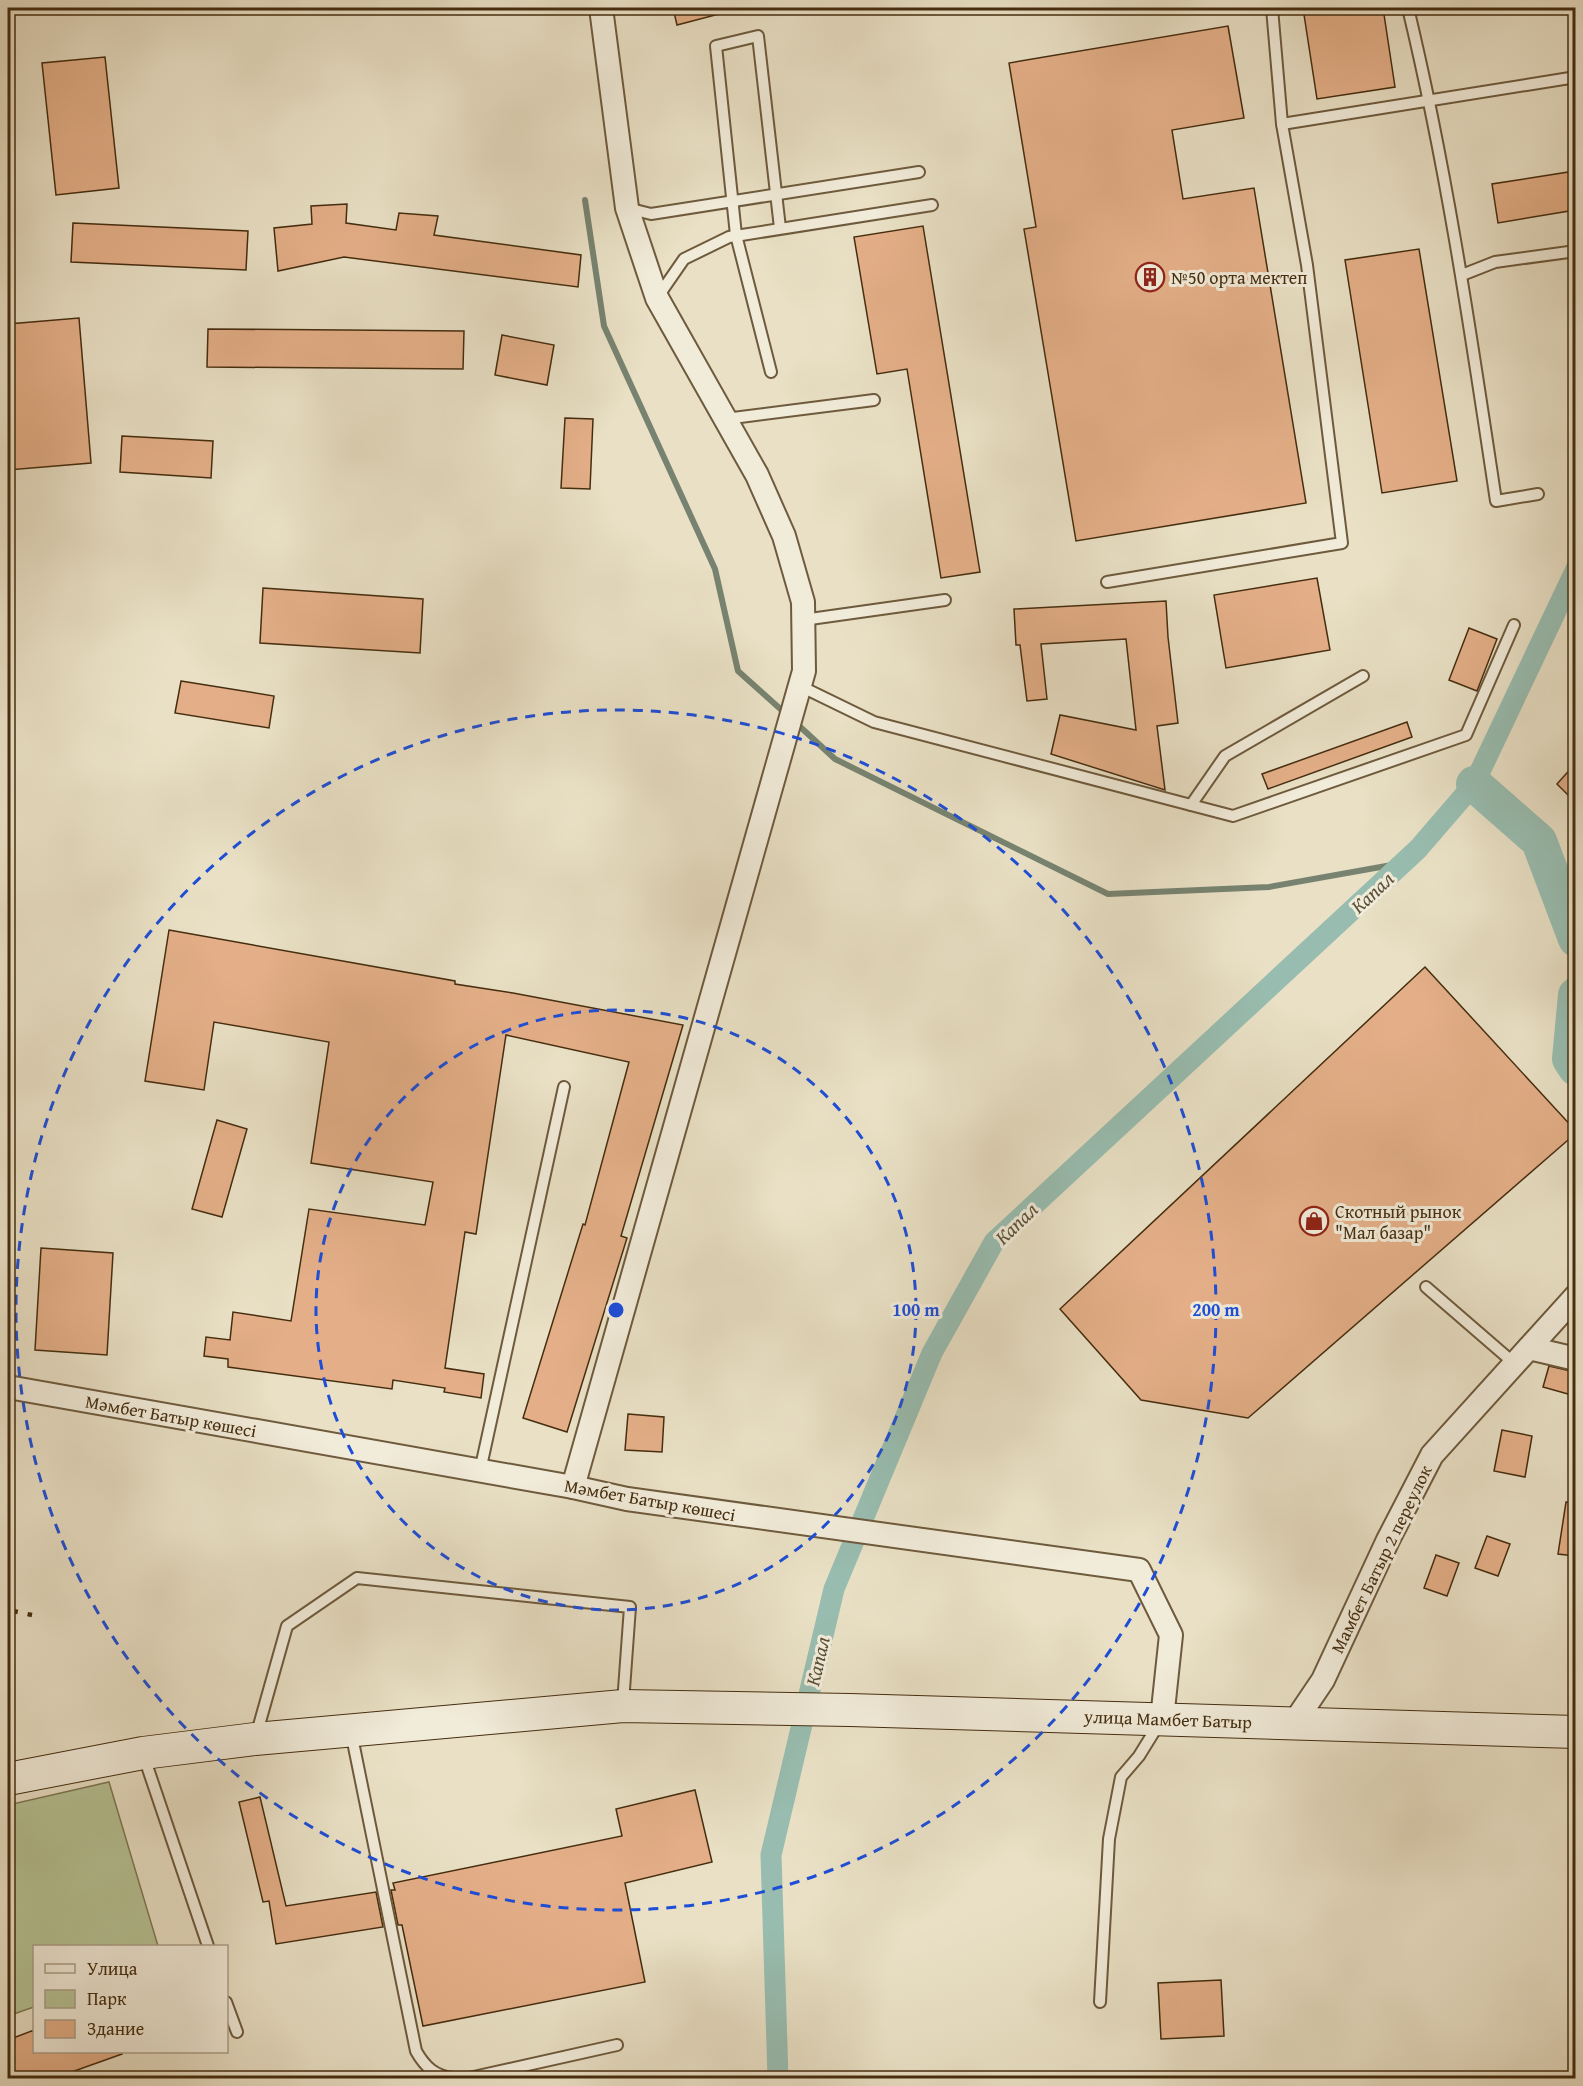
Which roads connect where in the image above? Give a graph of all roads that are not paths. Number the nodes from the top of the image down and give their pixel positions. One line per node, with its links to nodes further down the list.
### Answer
1 (602, 8): 11 (street)
2 (1272, 8): 6 (lane)
3 (1408, 8): 5 (lane)
4 (1575, 77): 5 (lane)
5 (1430, 100): 6 (lane); 15 (lane)
6 (1282, 124): 21 (lane)
7 (920, 172): 8 (lane)
8 (778, 194): 9 (lane); 9 (lane); 12 (lane)
9 (734, 201): 11 (lane); 13 (lane)
10 (932, 205): 12 (lane)
11 (627, 208): 16 (street)
12 (780, 228): 13 (lane)
13 (736, 235): 16 (lane); 17 (lane)
14 (1575, 251): 15 (lane)
15 (1462, 275): 20 (lane)
16 (657, 298): 19 (street)
17 (771, 372)
18 (874, 400): 19 (lane)
19 (725, 419): 23 (street)
20 (1538, 494)
21 (1107, 582)
22 (945, 600): 23 (lane)
23 (803, 620): 26 (street)
24 (1514, 625): 27 (lane)
25 (1363, 676): 27 (lane)
26 (797, 696): 27 (lane); 37 (street)
27 (1191, 805)
28 (564, 1087): 36 (lane)
29 (8, 1282): 31 (lane)
30 (1426, 1287): 33 (lane)
31 (8, 1295)
32 (1575, 1296): 33 (street, Мамбет Батыр 2 переулок)
33 (1522, 1356): 34 (street); 40 (street, Мамбет Батыр 2 переулок)
34 (1575, 1359)
35 (8, 1387): 36 (street, Мәмбет Батыр көшесі)
36 (480, 1470): 37 (street, Мәмбет Батыр көшесі)
37 (573, 1487): 39 (street, Мәмбет Батыр көшесі)
38 (623, 1706): 39 (main road, улица Мамбет Батыр); 41 (main road); 43 (lane)
39 (1162, 1719): 40 (main road, улица Мамбет Батыр); 47 (lane)
40 (1294, 1723): 42 (main road, улица Мамбет Батыр)
41 (350, 1729): 43 (main road); 51 (lane)
42 (1575, 1732)
43 (255, 1739): 44 (main road)
44 (142, 1754): 45 (main road); 46 (lane)
45 (8, 1779)
46 (207, 1945)
47 (1100, 2002)
48 (228, 2007): 49 (lane)
49 (237, 2032)
50 (617, 2045): 52 (lane)
51 (453, 2079)
52 (469, 2079)

